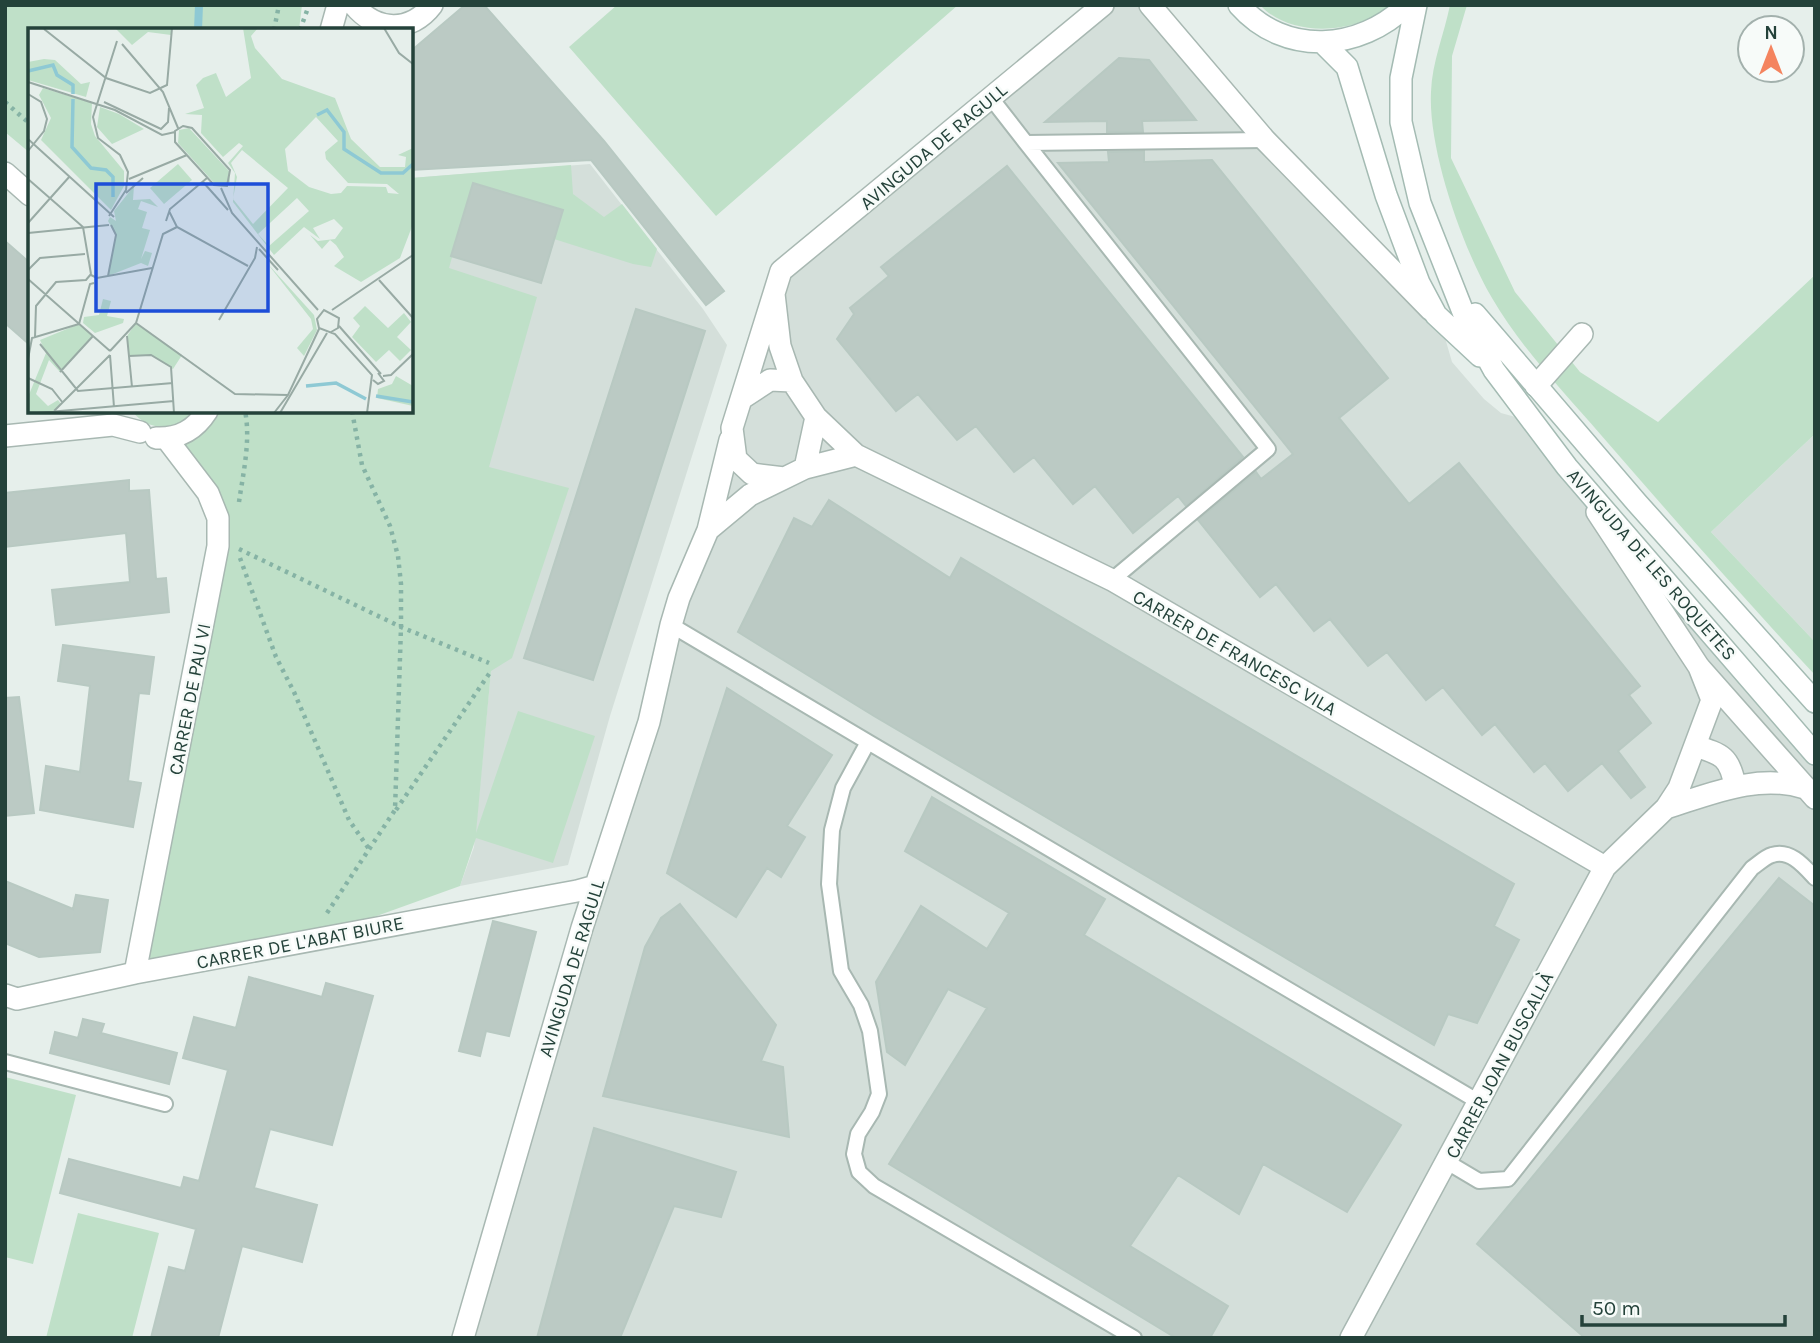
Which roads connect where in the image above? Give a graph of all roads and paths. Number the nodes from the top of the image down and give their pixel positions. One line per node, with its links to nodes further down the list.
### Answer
1 (279, 5): 12 (path)
2 (309, 5): 13 (path)
3 (338, 5): 14 (street)
4 (355, 5): 11 (street)
5 (432, 5): 11 (street)
6 (1103, 5): 16 (street, AVINGUDA DE RAGULL)
7 (1150, 5): 19 (street, AVINGUDA DE LES ROQUETES)
8 (1239, 5): 15 (street)
9 (1407, 5): 15 (street)
10 (1416, 5): 23 (street, AVINGUDA DE LES ROQUETES)
11 (405, 27)
12 (274, 28)
13 (301, 28)
14 (332, 28)
15 (1323, 43): 25 (street, AVINGUDA DE LES ROQUETES)
16 (991, 98): 20 (lane); 24 (street, AVINGUDA DE RAGULL)
17 (5, 102): 18 (path)
18 (28, 122)
19 (1265, 141): 20 (lane); 25 (street, AVINGUDA DE LES ROQUETES)
20 (1026, 143): 48 (lane)
21 (5, 173): 22 (street)
22 (28, 193)
23 (1445, 268): 27 (street, AVINGUDA DE LES ROQUETES); 29 (street)
24 (774, 294): 28 (street); 30 (street)
25 (1436, 315): 27 (street, AVINGUDA DE LES ROQUETES)
26 (1582, 334): 29 (street)
27 (1494, 370): 42 (street, AVINGUDA DE LES ROQUETES)
28 (792, 381): 30 (street); 35 (street)
29 (1536, 386): 54 (street)
30 (741, 399): 36 (street)
31 (120, 413): 37 (street)
32 (206, 413): 39 (street)
33 (245, 413): 44 (path)
34 (352, 413): 50 (path)
35 (816, 417): 40 (street, CARRER DE FRANCESC VILA); 41 (street)
36 (732, 428): 43 (street); 45 (street)
37 (140, 432): 38 (street); 39 (street)
38 (5, 436)
39 (166, 438): 47 (street, CARRER DE PAU VI)
40 (856, 455): 41 (street); 48 (street, CARRER DE FRANCESC VILA)
41 (805, 467): 43 (street)
42 (1567, 467): 52 (street); 57 (street, AVINGUDA DE LES ROQUETES)
43 (784, 478): 45 (street)
44 (237, 515)
45 (708, 530): 49 (street, AVINGUDA DE RAGULL)
46 (235, 552): 62 (path)
47 (215, 568): 50 (path); 67 (street, CARRER DE PAU VI)
48 (1112, 580): 63 (street, CARRER DE FRANCESC VILA)
49 (671, 625): 55 (lane); 65 (street, AVINGUDA DE RAGULL)
50 (401, 627): 51 (path); 61 (path)
51 (489, 663)
52 (1699, 667): 56 (street, CARRER JOAN BUSCALLÀ); 59 (street)
53 (491, 671): 61 (path)
54 (1815, 702)
55 (868, 742): 70 (lane); 74 (lane)
56 (1695, 746): 58 (street); 60 (street, CARRER JOAN BUSCALLÀ)
57 (1815, 754)
58 (1735, 786): 59 (street, CARRER JOAN BUSCALLÀ); 60 (street, CARRER JOAN BUSCALLÀ)
59 (1810, 793)
60 (1667, 808): 63 (street, CARRER JOAN BUSCALLÀ)
61 (395, 810): 62 (path)
62 (369, 849): 66 (path)
63 (1605, 867): 70 (street, CARRER JOAN BUSCALLÀ)
64 (1815, 878): 72 (lane)
65 (595, 886): 66 (street, CARRER DE L'ABAT BIURE); 73 (street, AVINGUDA DE RAGULL)
66 (310, 940): 67 (street, CARRER DE L'ABAT BIURE)
67 (135, 973): 68 (street, CARRER DE L'ABAT BIURE)
68 (5, 995)
69 (5, 1062): 71 (lane)
70 (1479, 1102): 72 (street, CARRER JOAN BUSCALLÀ)
71 (165, 1104)
72 (1447, 1162): 75 (street, CARRER JOAN BUSCALLÀ)
73 (463, 1338)
74 (1134, 1338)
75 (1351, 1338)

